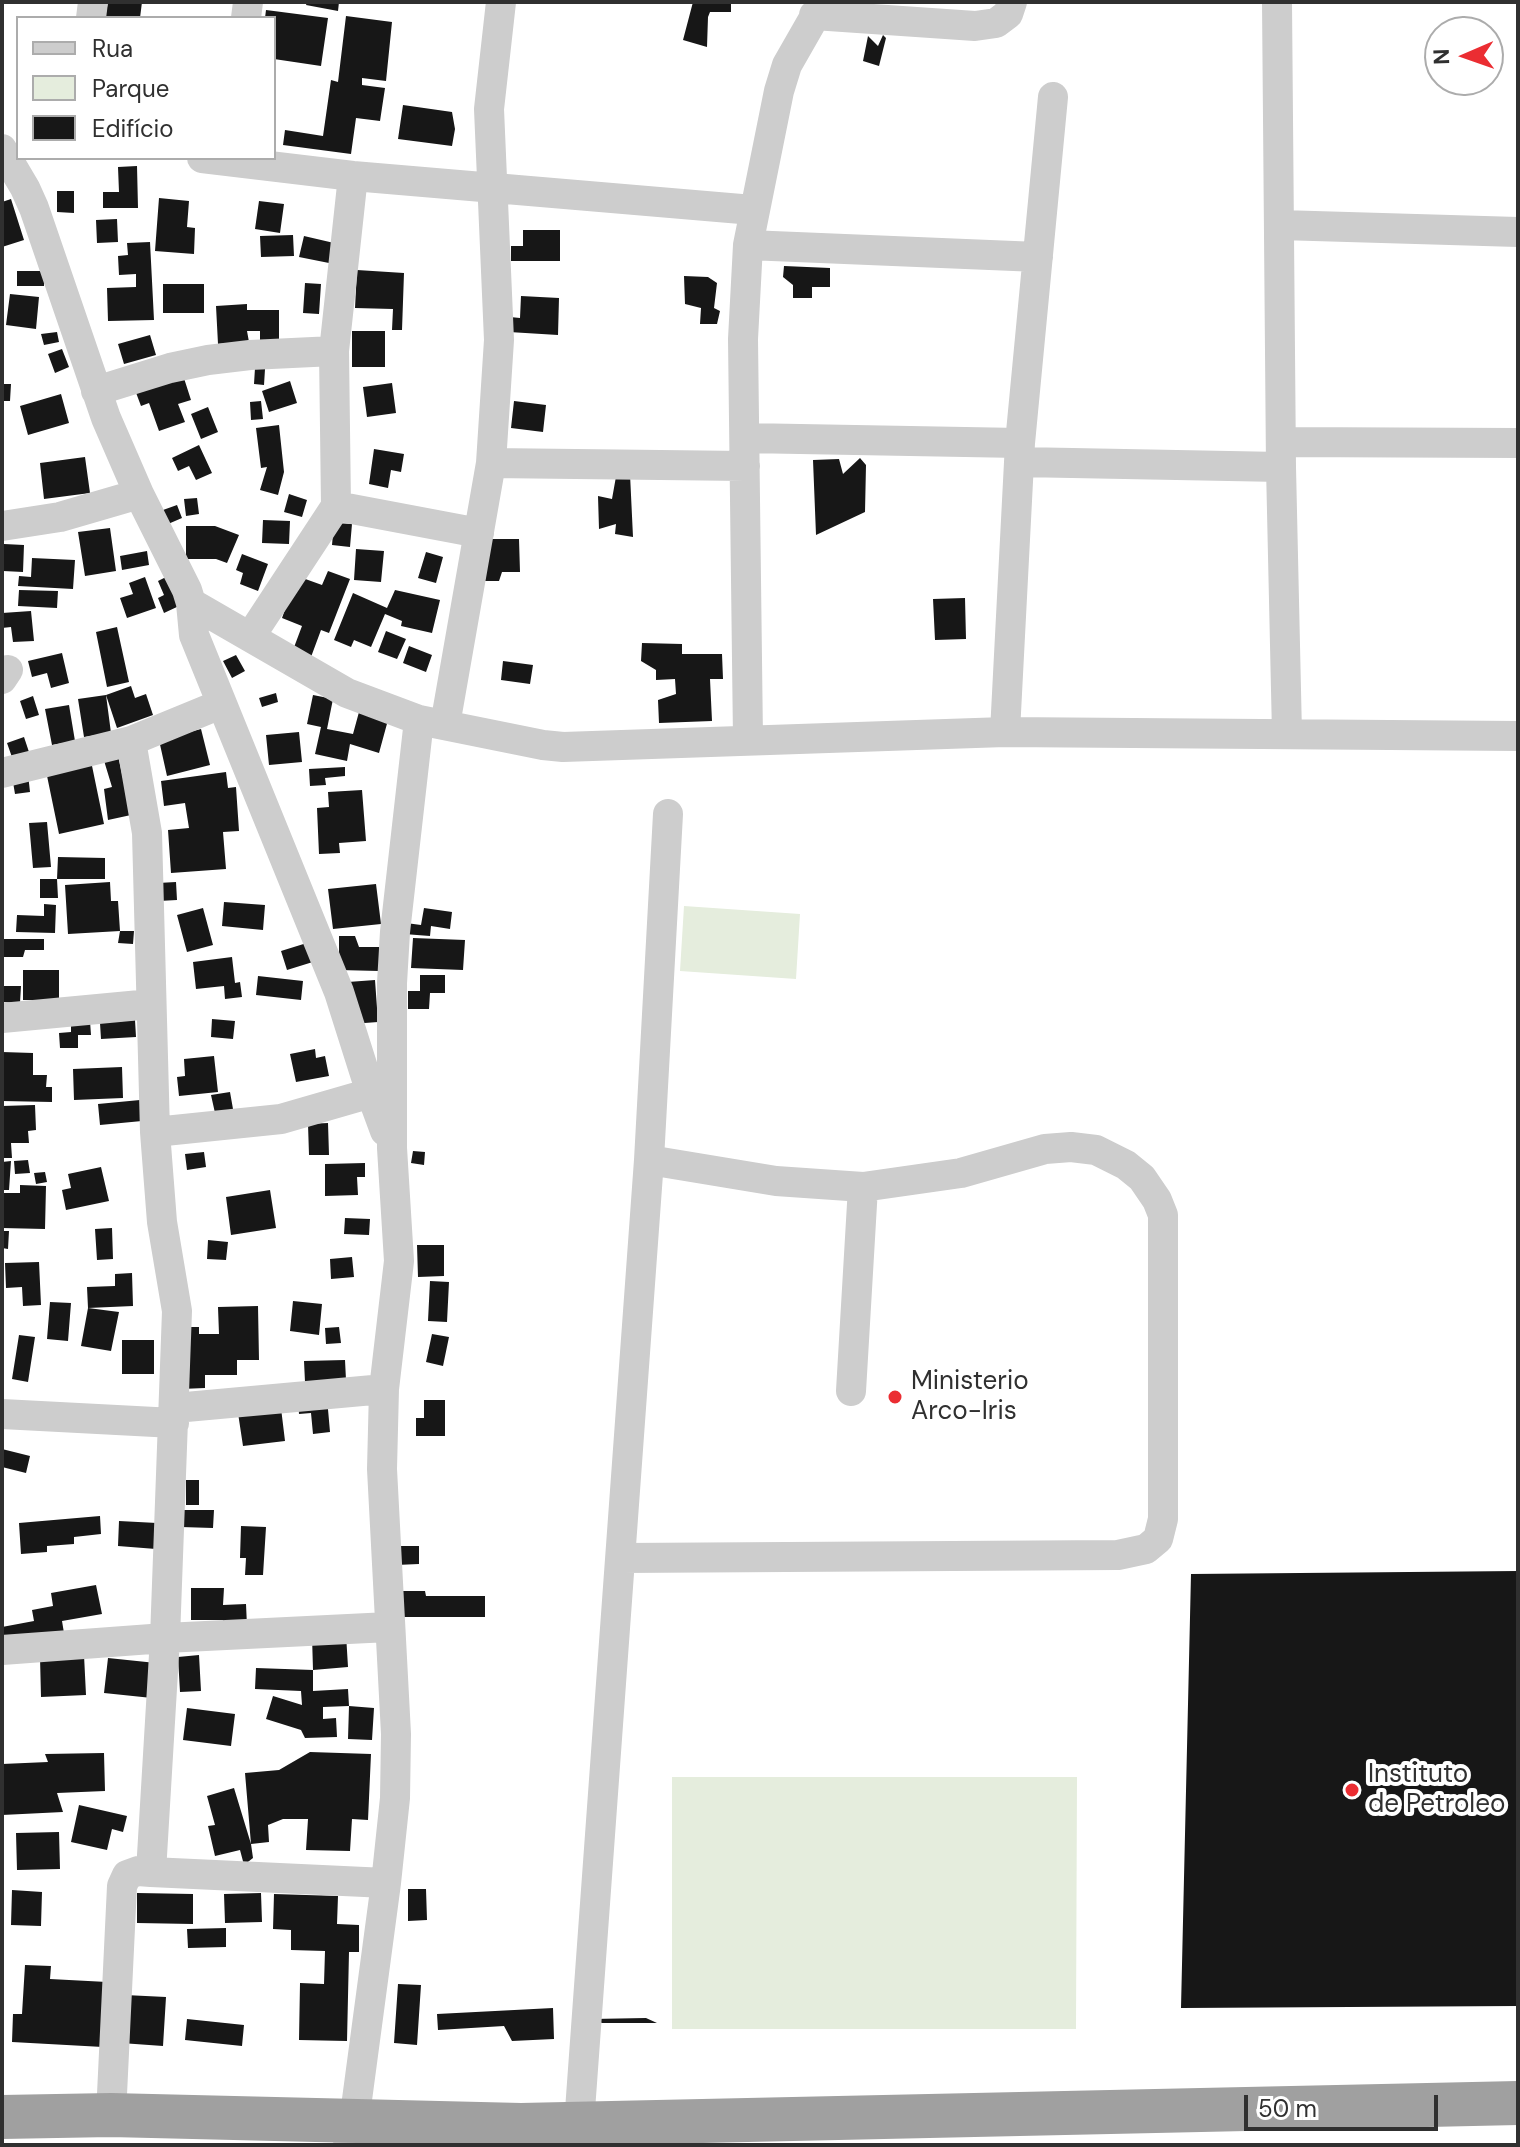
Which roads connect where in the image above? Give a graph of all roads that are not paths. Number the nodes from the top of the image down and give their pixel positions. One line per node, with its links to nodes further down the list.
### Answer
1 (501, 2): 9 (street)
2 (1012, 2): 4 (street)
3 (1277, 2): 11 (street)
4 (818, 8): 10 (street)
5 (1053, 97): 14 (street)
6 (2, 149): 16 (street)
7 (226, 160): 8 (street)
8 (353, 176): 9 (street); 15 (street)
9 (493, 187): 10 (street); 21 (street)
10 (753, 210): 13 (street)
11 (1280, 225): 12 (street); 20 (street)
12 (1518, 232)
13 (748, 245): 14 (street); 18 (street)
14 (1038, 257): 19 (street)
15 (334, 351): 16 (street); 23 (street)
16 (96, 391): 22 (street)
17 (1518, 443): 20 (street)
18 (745, 452): 19 (street); 21 (street); 33 (street)
19 (1020, 452): 20 (street); 30 (street)
20 (1281, 454): 31 (street)
21 (491, 463): 25 (street)
22 (139, 494): 24 (street); 26 (street)
23 (336, 506): 25 (street); 27 (street)
24 (2, 526)
25 (479, 533): 29 (street)
26 (191, 603): 27 (street); 28 (street)
27 (250, 637): 29 (street)
28 (221, 704): 34 (street); 39 (street)
29 (432, 723): 33 (street); 41 (street)
30 (1005, 732): 31 (street); 33 (street)
31 (1287, 734): 32 (street)
32 (1518, 736)
33 (748, 739)
34 (131, 741): 35 (street); 37 (street)
35 (2, 773)
36 (668, 814): 42 (street)
37 (151, 1004): 38 (street); 40 (street)
38 (2, 1018)
39 (371, 1093): 40 (street); 41 (street)
40 (155, 1132): 47 (street)
41 (392, 1148): 44 (street)
42 (649, 1160): 43 (street); 48 (street)
43 (863, 1187): 45 (street); 48 (street)
44 (384, 1389): 47 (street); 49 (street)
45 (851, 1391)
46 (2, 1414): 47 (street)
47 (175, 1415): 50 (street)
48 (621, 1558): 57 (street)
49 (389, 1627): 50 (street); 53 (street)
50 (165, 1638): 51 (street); 52 (street)
51 (2, 1650)
52 (151, 1872): 53 (street); 55 (street)
53 (386, 1883): 58 (street)
54 (1518, 2103): 57 (highway)
55 (111, 2115): 56 (highway); 58 (highway)
56 (2, 2117)
57 (579, 2124): 58 (highway)
58 (351, 2133)

